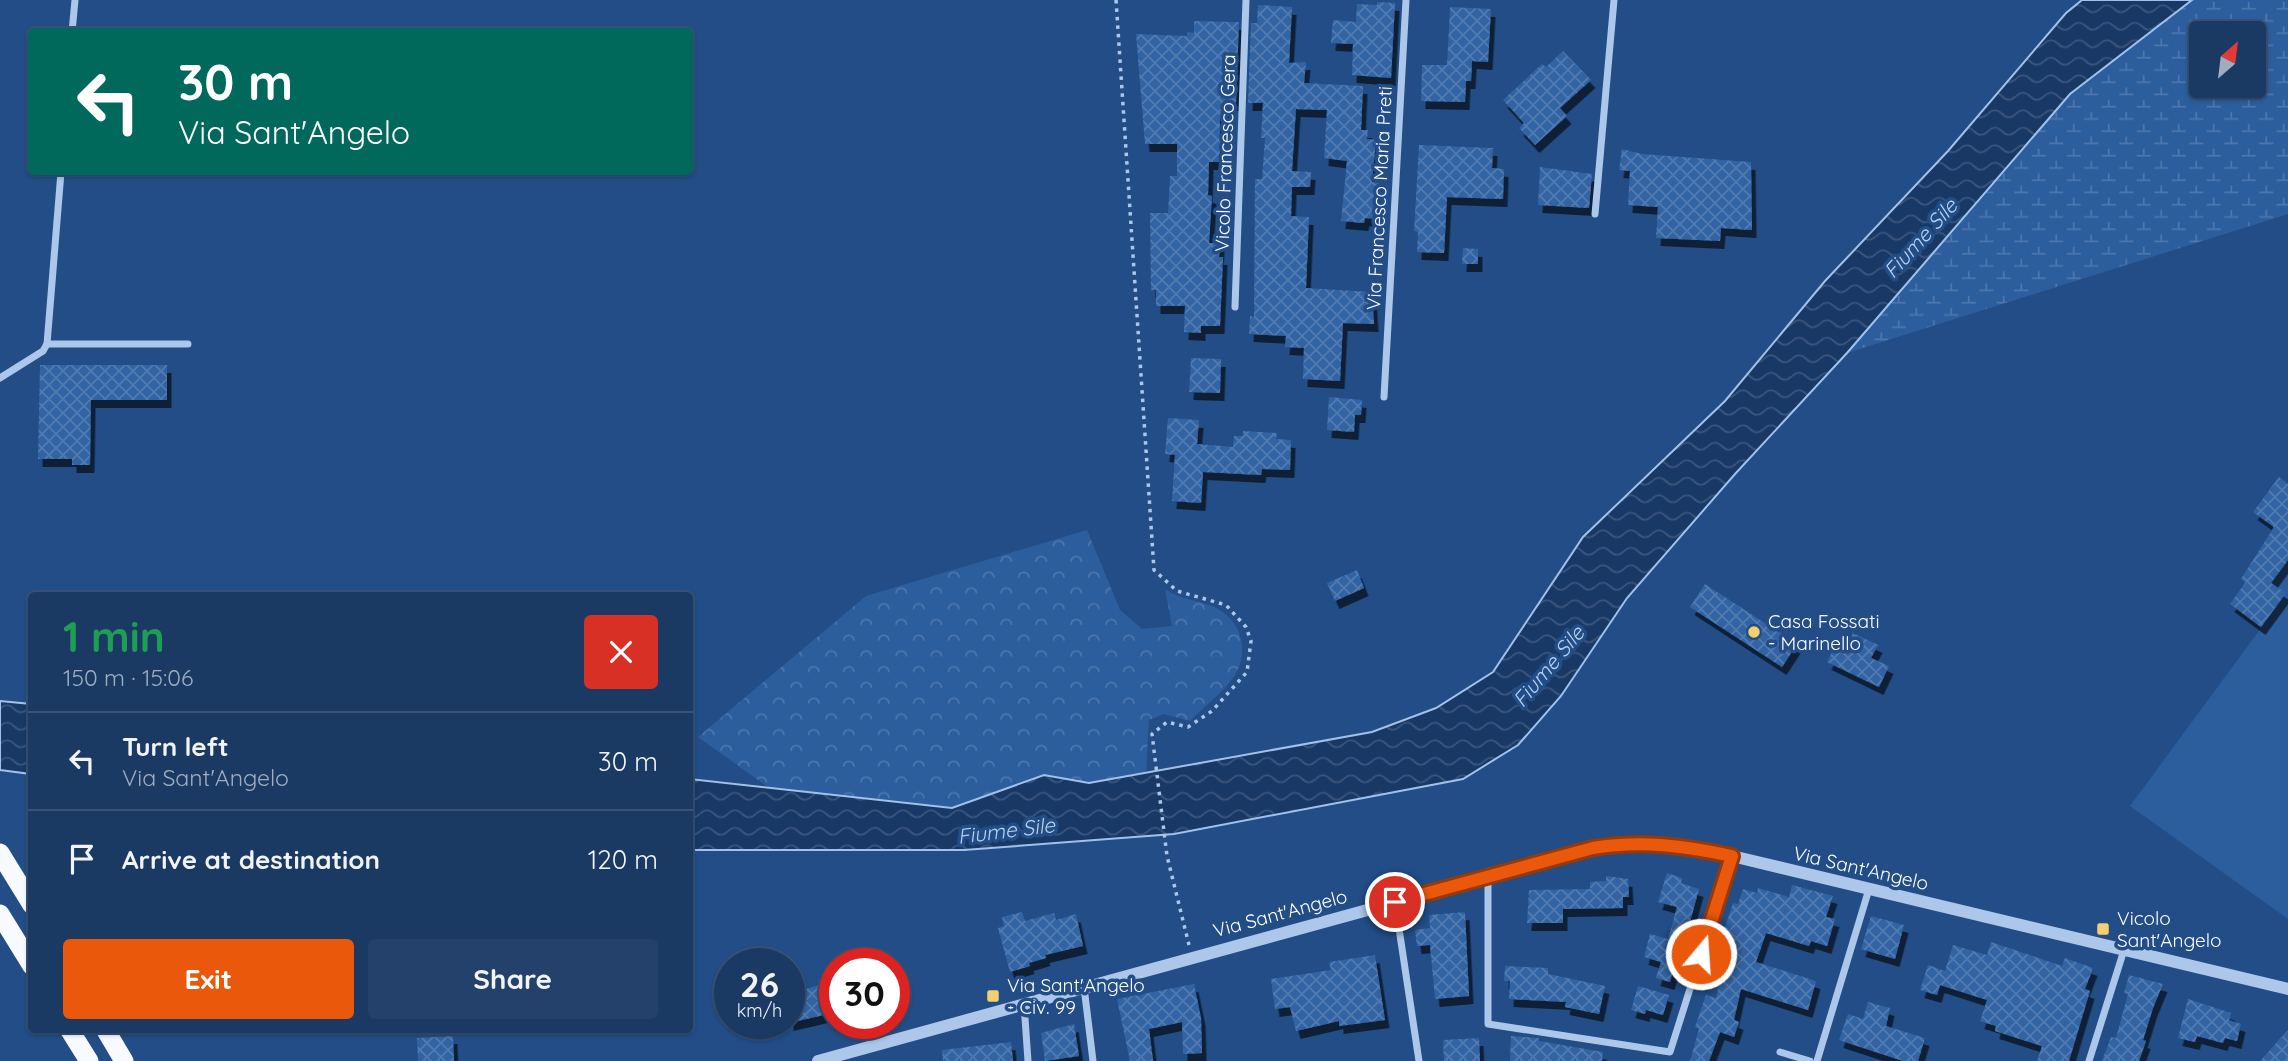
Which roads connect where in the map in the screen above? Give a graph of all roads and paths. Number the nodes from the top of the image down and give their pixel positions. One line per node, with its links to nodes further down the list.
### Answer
1 (75, 0): 6 (street)
2 (1116, 0): 22 (path)
3 (1246, 0): 9 (street, Vicolo Francesco Gera)
4 (1406, 0): 13 (street, Via Francesco Maria Preti)
5 (1614, 0): 8 (street)
6 (72, 28)
7 (61, 175): 10 (street)
8 (1595, 214)
9 (1235, 307)
10 (47, 344): 11 (street); 12 (street)
11 (188, 344)
12 (0, 378)
13 (1384, 397)
14 (0, 853): 18 (highway)
15 (1732, 856): 16 (street, Via Sant'Angelo); 17 (street, Via Sant'Angelo); 29 (street)
16 (1488, 875): 19 (street, Via Sant'Angelo); 29 (street)
17 (1869, 889): 21 (street, Via Sant'Angelo); 39 (street)
18 (28, 898)
19 (1395, 902): 22 (street, Via Sant'Angelo); 36 (street)
20 (0, 914): 23 (highway)
21 (2124, 950): 25 (street, Via Sant'Angelo); 40 (street)
22 (1192, 957): 24 (street, Via Sant'Angelo)
23 (28, 960)
24 (1084, 987): 26 (street, Via Sant'Angelo); 35 (street)
25 (2288, 989)
26 (1024, 1003): 33 (street, Via Sant'Angelo); 34 (street)
27 (72, 1033): 31 (highway)
28 (108, 1033): 32 (highway)
29 (1670, 1052): 37 (street)
30 (1780, 1052): 38 (street)
31 (89, 1061)
32 (124, 1061)
33 (818, 1061)
34 (1028, 1061)
35 (1093, 1061)
36 (1419, 1061)
37 (1667, 1061)
38 (1810, 1061)
39 (1817, 1061)
40 (2089, 1061)

